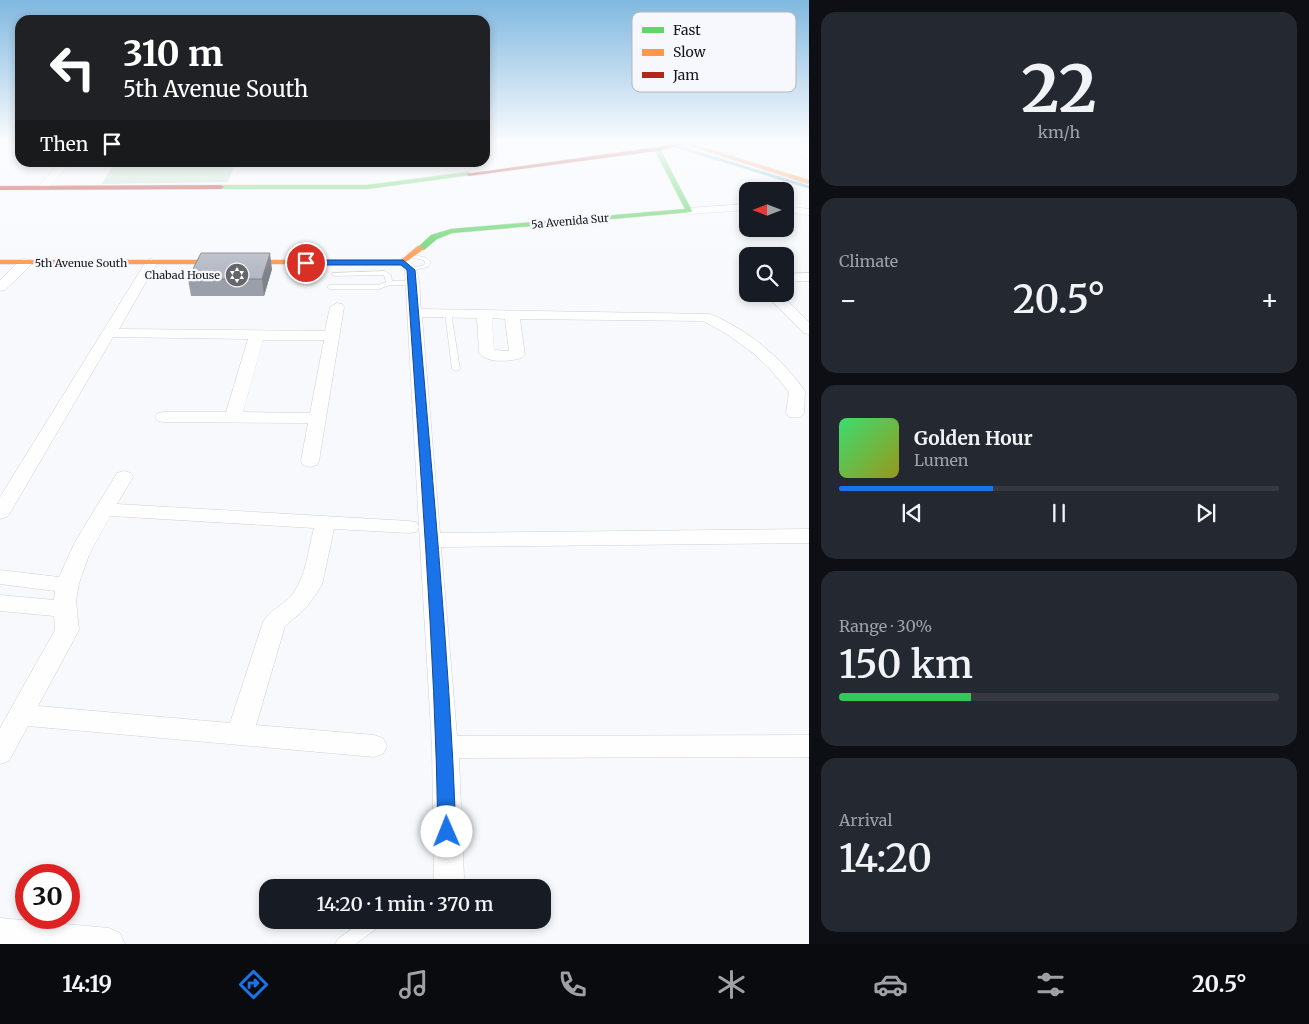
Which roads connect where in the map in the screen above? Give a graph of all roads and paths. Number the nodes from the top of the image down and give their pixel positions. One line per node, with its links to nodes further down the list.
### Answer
1 (46, 185): 4 (street)
2 (389, 185): 4 (street)
3 (676, 185): 8 (street)
4 (43, 188): 5 (street)
5 (2, 189)
6 (739, 208): 8 (street, 5a Avenida Sur)
7 (794, 210): 9 (street)
8 (689, 211): 13 (street, 5a Avenida Sur)
9 (809, 212)
10 (0, 262): 11 (street, 5th Avenue South)
11 (25, 262): 12 (street, 5th Avenue South); 18 (street)
12 (151, 263): 13 (street, 5th Avenue South); 27 (street)
13 (409, 268): 17 (lane); 22 (street)
14 (334, 274): 17 (lane)
15 (809, 277): 16 (street)
16 (794, 278)
17 (389, 283): 19 (lane)
18 (0, 286)
19 (330, 287)
20 (780, 302): 26 (street)
21 (337, 307): 29 (street)
22 (414, 313): 23 (street); 42 (street)
23 (448, 313): 24 (street); 30 (lane)
24 (484, 314): 25 (street); 25 (street)
25 (512, 314): 31 (street)
26 (809, 330)
27 (109, 333): 28 (street); 38 (street)
28 (257, 335): 29 (street); 33 (street)
29 (332, 336): 34 (street)
30 (456, 369)
31 (795, 413)
32 (164, 417): 33 (street)
33 (233, 418): 34 (street)
34 (318, 418): 35 (street)
35 (310, 461)
36 (124, 477): 37 (street)
37 (104, 509): 39 (street); 44 (street)
38 (0, 513)
39 (325, 522): 40 (street); 48 (street)
40 (409, 527)
41 (809, 536): 42 (street)
42 (431, 540): 51 (street)
43 (0, 577): 44 (street)
44 (67, 585): 46 (street)
45 (0, 603): 46 (street)
46 (65, 609): 47 (street)
47 (21, 715): 48 (street); 52 (street)
48 (240, 734): 49 (street)
49 (374, 746)
50 (809, 746): 51 (street)
51 (445, 747): 53 (street)
52 (0, 753)
53 (449, 878)
54 (364, 929): 58 (lane)
55 (0, 934): 56 (street)
56 (36, 941): 57 (street)
57 (109, 944)
58 (343, 944)

